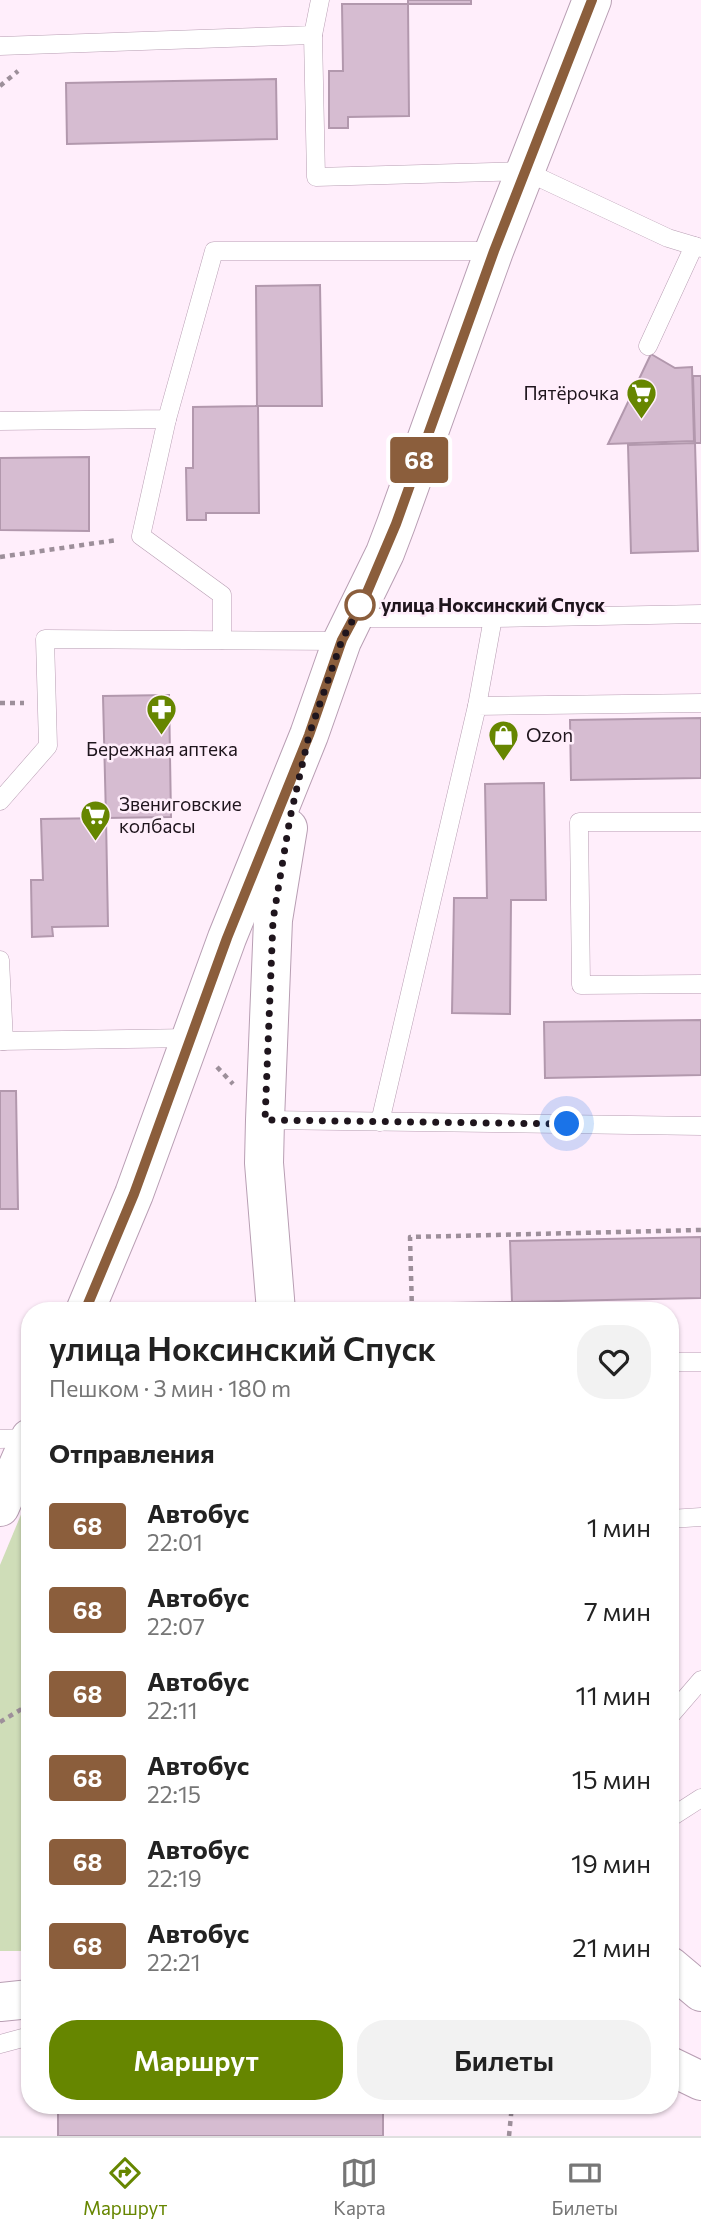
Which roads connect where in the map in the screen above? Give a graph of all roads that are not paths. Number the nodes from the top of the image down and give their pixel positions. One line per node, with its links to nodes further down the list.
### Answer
1 (320, 0): 3 (lane)
2 (592, 0): 5 (street)
3 (313, 35): 4 (lane); 5 (lane)
4 (0, 46)
5 (525, 171): 6 (lane); 7 (street)
6 (698, 247): 8 (lane)
7 (494, 251): 9 (lane); 13 (street)
8 (648, 346)
9 (167, 419): 10 (lane); 14 (lane)
10 (0, 421)
11 (701, 614): 12 (lane)
12 (493, 618): 13 (lane); 16 (lane)
13 (348, 629): 14 (lane); 17 (street)
14 (222, 640): 18 (lane)
15 (701, 703): 16 (lane)
16 (477, 706): 25 (lane)
17 (309, 735): 22 (street); 24 (street)
18 (0, 801)
19 (701, 822): 21 (lane)
20 (0, 960): 23 (lane)
21 (701, 984)
22 (191, 1038): 23 (lane); 27 (street)
23 (2, 1041)
24 (265, 1120): 25 (lane); 28 (street)
25 (380, 1122): 26 (lane)
26 (701, 1126)
27 (89, 1302)
28 (275, 1302)
29 (701, 1362): 30 (lane)
30 (679, 1363)
31 (21, 1439): 32 (lane)
32 (0, 1440)
33 (21, 1459): 34 (street)
34 (0, 1507)
35 (701, 1517): 36 (lane)
36 (679, 1518)
37 (701, 1680): 38 (lane)
38 (679, 1706)
39 (701, 1798): 40 (lane)
40 (679, 1812)
41 (679, 1974): 42 (street)
42 (701, 1992)
43 (21, 2039): 44 (lane)
44 (0, 2045)
45 (679, 2071): 46 (street)
46 (701, 2081)

